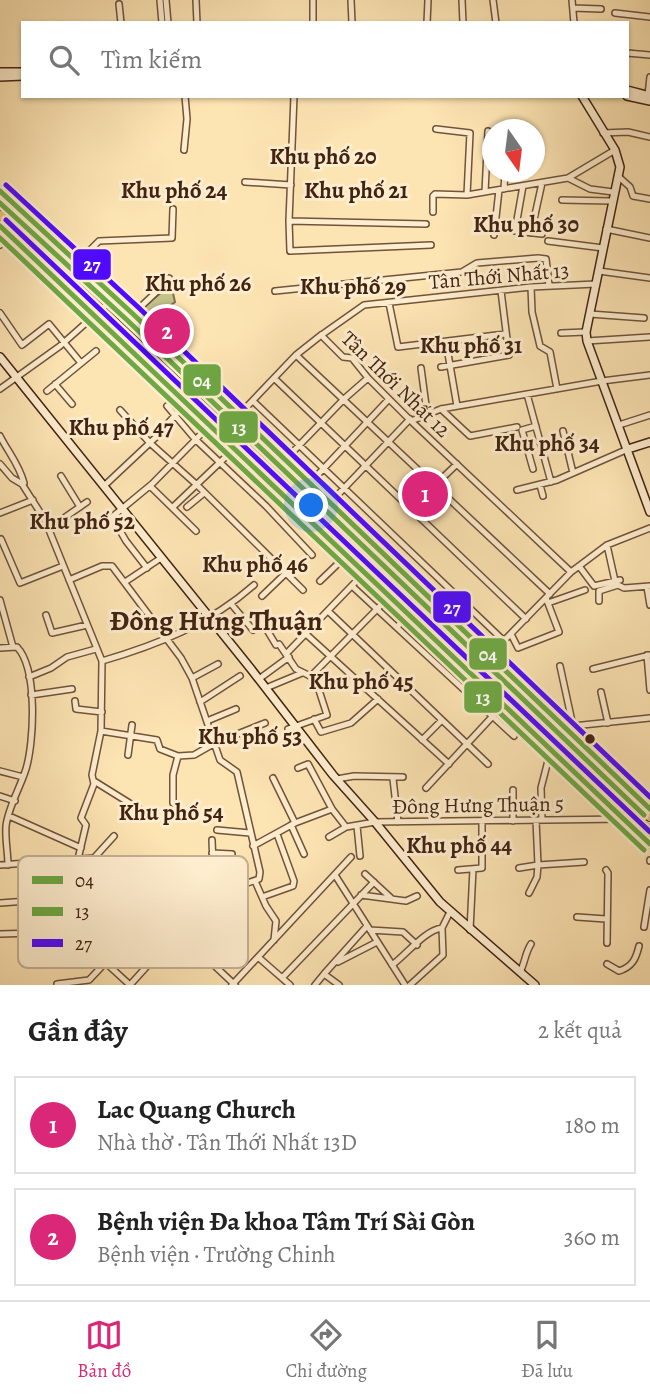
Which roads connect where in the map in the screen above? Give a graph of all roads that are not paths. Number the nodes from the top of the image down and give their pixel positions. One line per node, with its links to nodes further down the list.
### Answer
1 (160, 0): 16 (street)
2 (166, 0): 17 (street)
3 (196, 0): 18 (street)
4 (313, 0): 19 (street)
5 (351, 0): 20 (street)
6 (428, 0): 21 (street)
7 (462, 0): 22 (street)
8 (493, 0): 23 (street)
9 (572, 0): 11 (street)
10 (119, 4): 15 (street)
11 (573, 8): 12 (street); 24 (street)
12 (601, 9)
13 (615, 13): 14 (street)
14 (650, 17)
15 (121, 21)
16 (162, 21)
17 (168, 21)
18 (197, 21)
19 (313, 21)
20 (352, 21)
21 (427, 21)
22 (463, 21)
23 (496, 21)
24 (574, 21)
25 (629, 53): 26 (street)
26 (650, 55)
27 (650, 77): 30 (street)
28 (629, 91): 30 (street)
29 (629, 96): 30 (street)
30 (649, 97)
31 (185, 98): 37 (street)
32 (583, 98): 35 (street)
33 (294, 99): 45 (street)
34 (436, 129): 51 (street)
35 (603, 133): 36 (street); 38 (street)
36 (650, 137)
37 (184, 150)
38 (615, 150): 39 (street); 40 (street)
39 (619, 177): 50 (street); 52 (street)
40 (568, 178): 44 (street); 50 (street)
41 (245, 182): 45 (street)
42 (485, 182): 49 (street)
43 (503, 182): 47 (street)
44 (542, 183): 46 (street); 63 (street)
45 (291, 185): 59 (street)
46 (523, 186): 47 (street); 63 (street)
47 (502, 189): 49 (street); 66 (street)
48 (0, 191): 72 (main road)
49 (485, 192): 51 (street)
50 (613, 192): 55 (street)
51 (467, 195): 57 (street)
52 (650, 199)
53 (562, 200): 55 (street)
54 (0, 201): 81 (main road)
55 (611, 201): 62 (street)
56 (173, 209): 72 (street)
57 (433, 212)
58 (0, 215): 84 (main road)
59 (289, 221): 60 (street); 70 (street)
60 (426, 224)
61 (0, 226): 64 (main road)
62 (606, 229): 67 (street); 71 (street)
63 (531, 233): 65 (street)
64 (8, 234): 69 (street); 84 (main road)
65 (542, 234)
66 (494, 235)
67 (650, 238)
68 (548, 241): 71 (street)
69 (0, 245)
70 (431, 245)
71 (603, 248): 73 (street)
72 (81, 268): 81 (main road)
73 (598, 271): 75 (street); 76 (street)
74 (169, 278): 85 (street)
75 (650, 278)
76 (596, 284): 77 (street, Tân Thới Nhất 13); 86 (street)
77 (549, 285): 78 (street, Tân Thới Nhất 13); 79 (street)
78 (531, 287): 80 (street, Tân Thới Nhất 13); 109 (street)
79 (275, 290)
80 (501, 291): 82 (street, Tân Thới Nhất 13); 90 (street)
81 (111, 301): 84 (street); 85 (main road); 182 (main road)
82 (389, 303): 91 (street, Tân Thới Nhất 13); 95 (street)
83 (0, 313): 94 (street)
84 (97, 313): 94 (street); 116 (main road); 182 (main road)
85 (133, 314): 125 (main road)
86 (590, 314): 87 (street); 88 (street)
87 (644, 318)
88 (586, 332): 89 (street); 93 (street)
89 (561, 333)
90 (505, 334): 95 (street); 100 (street)
91 (321, 335): 97 (street, Tân Thới Nhất 13); 106 (street, Tân Thới Nhất 12)
92 (650, 337): 93 (street)
93 (587, 341): 107 (street)
94 (64, 342): 99 (street); 104 (street)
95 (446, 342): 100 (street)
96 (96, 351): 99 (street)
97 (296, 355): 105 (street, Tân Thới Nhất 13); 113 (street)
98 (0, 357): 104 (street)
99 (81, 363): 108 (street)
100 (450, 365): 101 (street); 118 (street)
101 (441, 367)
102 (421, 368): 122 (street)
103 (650, 375): 107 (street)
104 (16, 377): 110 (street); 159 (street)
105 (274, 378): 115 (street, Tân Thới Nhất 13); 128 (street)
106 (368, 378): 113 (street); 114 (street, Tân Thới Nhất 12)
107 (602, 381): 109 (street); 129 (street)
108 (55, 384): 111 (street); 117 (street)
109 (557, 388): 112 (street)
110 (0, 389)
111 (47, 391)
112 (527, 394): 118 (street); 131 (street)
113 (344, 399): 127 (street); 128 (street)
114 (389, 399): 126 (street, Tân Thới Nhất 12); 127 (street)
115 (253, 401): 125 (street, Tân Thới Nhất 13); 139 (street)
116 (186, 403): 123 (street); 130 (main road)
117 (72, 404)
118 (457, 406): 120 (street)
119 (167, 407): 123 (street)
120 (441, 409): 122 (street); 132 (street)
121 (120, 410): 138 (street)
122 (427, 413): 126 (street)
123 (175, 415): 135 (street); 138 (street)
124 (650, 415): 129 (street)
125 (238, 416): 143 (main road)
126 (410, 420): 136 (street); 147 (street, Tân Thới Nhất 12)
127 (368, 422): 136 (street); 140 (street)
128 (321, 423): 139 (street); 140 (street)
129 (619, 425): 142 (street)
130 (209, 426): 135 (street); 141 (main road)
131 (536, 426): 150 (street); 153 (street)
132 (517, 427)
133 (563, 431): 151 (street)
134 (0, 436): 154 (street)
135 (195, 439): 144 (street); 146 (street)
136 (388, 441): 148 (street); 157 (street)
137 (650, 442): 142 (street)
138 (150, 443): 146 (street); 159 (street)
139 (299, 445): 143 (street); 149 (street)
140 (344, 445): 148 (street); 149 (street)
141 (234, 449): 144 (street); 180 (main road)
142 (628, 449): 151 (street); 172 (street)
143 (284, 461): 155 (main road)
144 (220, 462): 156 (street); 179 (street)
145 (0, 464): 165 (street)
146 (173, 464): 156 (street); 160 (street)
147 (457, 464): 157 (street); 186 (street, Tân Thới Nhất 12)
148 (364, 465): 161 (street); 208 (street)
149 (323, 468): 155 (street); 161 (street)
150 (533, 469)
151 (573, 473): 153 (street)
152 (61, 476): 168 (street)
153 (551, 482): 158 (street)
154 (24, 483)
155 (309, 484): 167 (main road)
156 (197, 485): 163 (street); 169 (street)
157 (435, 485): 198 (street)
158 (540, 485): 162 (street); 164 (street)
159 (104, 486): 171 (street)
160 (150, 486): 169 (street); 171 (street)
161 (344, 488): 167 (street); 217 (street)
162 (517, 490)
163 (204, 493): 170 (street); 187 (street)
164 (543, 496)
165 (33, 500): 173 (street); 175 (street)
166 (87, 502): 168 (street)
167 (330, 503): 182 (main road)
168 (80, 507): 175 (street)
169 (173, 507): 176 (street)
170 (187, 507)
171 (122, 510): 181 (street); 185 (street)
172 (650, 511)
173 (0, 513)
174 (650, 528): 178 (street)
175 (48, 529): 183 (street)
176 (196, 531)
177 (1, 538): 183 (street)
178 (607, 545): 184 (street); 184 (street)
179 (312, 555)
180 (347, 555): 182 (main road); 189 (street)
181 (161, 558): 185 (street); 207 (street)
182 (367, 560): 192 (street); 197 (main road); 223 (main road); 285 (main road); 297 (main road)
183 (63, 566): 188 (street)
184 (579, 566): 186 (street)
185 (147, 568): 190 (street)
186 (571, 572): 198 (street)
187 (286, 573): 194 (street); 196 (street)
188 (69, 580): 190 (street); 210 (street)
189 (320, 581)
190 (125, 582): 216 (street)
191 (254, 586): 201 (street)
192 (352, 586): 203 (street); 204 (street)
193 (648, 586): 200 (street); 202 (street)
194 (303, 590)
195 (585, 590): 198 (street)
196 (262, 596)
197 (390, 596): 203 (street); 205 (main road)
198 (548, 598): 208 (street); 215 (street)
199 (0, 600): 218 (street)
200 (600, 601)
201 (232, 605): 207 (street); 212 (street)
202 (650, 605)
203 (378, 609): 211 (street); 214 (street)
204 (328, 611): 213 (street); 214 (street)
205 (409, 614): 211 (street); 243 (main road)
206 (46, 615): 210 (street)
207 (209, 618): 216 (street); 234 (street)
208 (526, 619): 215 (street)
209 (261, 620): 221 (street)
210 (87, 625): 220 (street)
211 (397, 627): 246 (street)
212 (253, 630)
213 (306, 634): 221 (street); 222 (street)
214 (352, 634): 222 (street); 249 (street)
215 (511, 634): 217 (street)
216 (167, 639): 225 (street); 233 (street)
217 (505, 641): 223 (street)
218 (15, 647): 219 (street); 232 (street)
219 (0, 648)
220 (96, 649): 225 (street); 232 (street)
221 (288, 655): 229 (street); 234 (street)
222 (330, 655): 231 (street); 240 (street)
223 (490, 655): 255 (main road)
224 (648, 655): 228 (street); 237 (street)
225 (102, 661): 245 (street)
226 (218, 664): 233 (street)
227 (560, 666): 255 (street)
228 (593, 669)
229 (302, 673): 231 (street); 235 (street)
230 (240, 676): 242 (street)
231 (311, 676): 248 (street)
232 (29, 677): 239 (street)
233 (192, 678): 242 (street)
234 (258, 679): 235 (street)
235 (266, 688): 254 (street)
236 (72, 689): 239 (street)
237 (650, 690)
238 (601, 692): 252 (street)
239 (31, 695): 270 (street)
240 (378, 699): 248 (street); 260 (street)
241 (75, 701): 245 (street)
242 (200, 702): 250 (street)
243 (504, 704): 246 (street); 263 (main road)
244 (236, 709): 250 (street)
245 (102, 712): 256 (street)
246 (493, 716): 258 (street); 262 (street)
247 (650, 718): 252 (street)
248 (314, 719): 254 (street)
249 (442, 720): 260 (street); 262 (street)
250 (207, 721): 261 (street)
251 (265, 723): 261 (street)
252 (608, 723): 255 (street)
253 (132, 725): 257 (street)
254 (295, 726): 259 (street); 273 (street)
255 (571, 728): 281 (main road)
256 (101, 731): 257 (street); 275 (street)
257 (131, 734): 264 (street); 265 (street)
258 (514, 736)
259 (291, 740)
260 (422, 740): 266 (street)
261 (215, 743): 265 (street); 298 (street)
262 (467, 744): 266 (street); 267 (street)
263 (551, 749): 286 (main road); 287 (street)
264 (128, 755)
265 (178, 756): 280 (street)
266 (449, 764): 276 (street)
267 (488, 764)
268 (298, 768): 283 (street)
269 (0, 771): 270 (street)
270 (23, 777): 279 (street)
271 (273, 778): 292 (street)
272 (403, 778): 274 (street)
273 (337, 779): 274 (street); 290 (street)
274 (393, 779): 291 (street)
275 (93, 781): 282 (street); 305 (street)
276 (426, 788)
277 (513, 790): 289 (street)
278 (0, 796): 279 (street)
279 (15, 801): 284 (street)
280 (178, 804)
281 (650, 808)
282 (139, 809)
283 (332, 809): 292 (street); 294 (street)
284 (9, 816): 293 (street); 305 (street)
285 (650, 817)
286 (624, 819): 287 (street, Đông Hưng Thuận 5); 303 (main road)
287 (539, 820): 289 (street, Đông Hưng Thuận 5); 318 (street)
288 (482, 821): 289 (street, Đông Hưng Thuận 5); 291 (street, Đông Hưng Thuận 5); 320 (street)
289 (513, 821)
290 (375, 822): 291 (street, Đông Hưng Thuận 5); 295 (street, Đông Hưng Thuận 5); 337 (street)
291 (398, 822)
292 (293, 824): 299 (street); 308 (street)
293 (3, 826): 317 (street)
294 (346, 827): 295 (street, Đông Hưng Thuận 5); 301 (street)
295 (357, 827): 312 (street)
296 (218, 830): 298 (street)
297 (648, 831)
298 (250, 833): 304 (street)
299 (276, 834): 304 (street); 332 (street)
300 (114, 836): 310 (street)
301 (329, 837)
302 (212, 840): 306 (street)
303 (650, 844)
304 (253, 846): 325 (street)
305 (81, 848): 309 (street)
306 (212, 853): 307 (street); 311 (street)
307 (232, 854)
308 (304, 854)
309 (78, 856)
310 (96, 856)
311 (212, 856)
312 (360, 856)
313 (351, 857): 323 (street)
314 (584, 862): 318 (street)
315 (18, 864): 317 (street)
316 (0, 865): 317 (street)
317 (8, 865)
318 (538, 865): 319 (street); 329 (street)
319 (519, 868)
320 (473, 869): 321 (street); 343 (street)
321 (458, 870)
322 (606, 870): 339 (street)
323 (335, 874): 336 (street); 346 (street)
324 (365, 874): 327 (street)
325 (254, 881): 326 (street); 332 (street)
326 (248, 882)
327 (374, 882): 330 (street); 333 (street)
328 (650, 890): 340 (street)
329 (529, 893)
330 (361, 895): 333 (street); 336 (street)
331 (417, 896): 333 (street)
332 (262, 897): 346 (street)
333 (392, 899)
334 (18, 902): 335 (street)
335 (0, 903)
336 (353, 903): 341 (street); 362 (street)
337 (450, 912): 342 (street); 343 (street)
338 (577, 917): 339 (street)
339 (606, 919): 348 (street)
340 (644, 927)
341 (368, 928): 347 (street); 350 (street); 353 (street)
342 (442, 928): 350 (street); 370 (street)
343 (470, 930): 360 (street)
344 (0, 934): 345 (street)
345 (18, 934)
346 (274, 940): 352 (street)
347 (377, 942): 353 (street); 355 (street)
348 (607, 943)
349 (531, 944): 360 (street)
350 (416, 945): 355 (street)
351 (639, 946): 354 (street)
352 (258, 957): 362 (street); 365 (street)
353 (335, 964): 361 (street)
354 (607, 964)
355 (392, 965): 369 (street)
356 (100, 968): 363 (street)
357 (112, 968): 364 (street)
358 (145, 968): 364 (street)
359 (217, 968): 365 (street)
360 (520, 972): 371 (street)
361 (324, 974): 367 (street); 368 (street)
362 (282, 978): 366 (street)
363 (57, 984)
364 (130, 985)
365 (233, 985)
366 (290, 985)
367 (315, 985)
368 (339, 985)
369 (405, 985)
370 (410, 985)
371 (534, 985)

